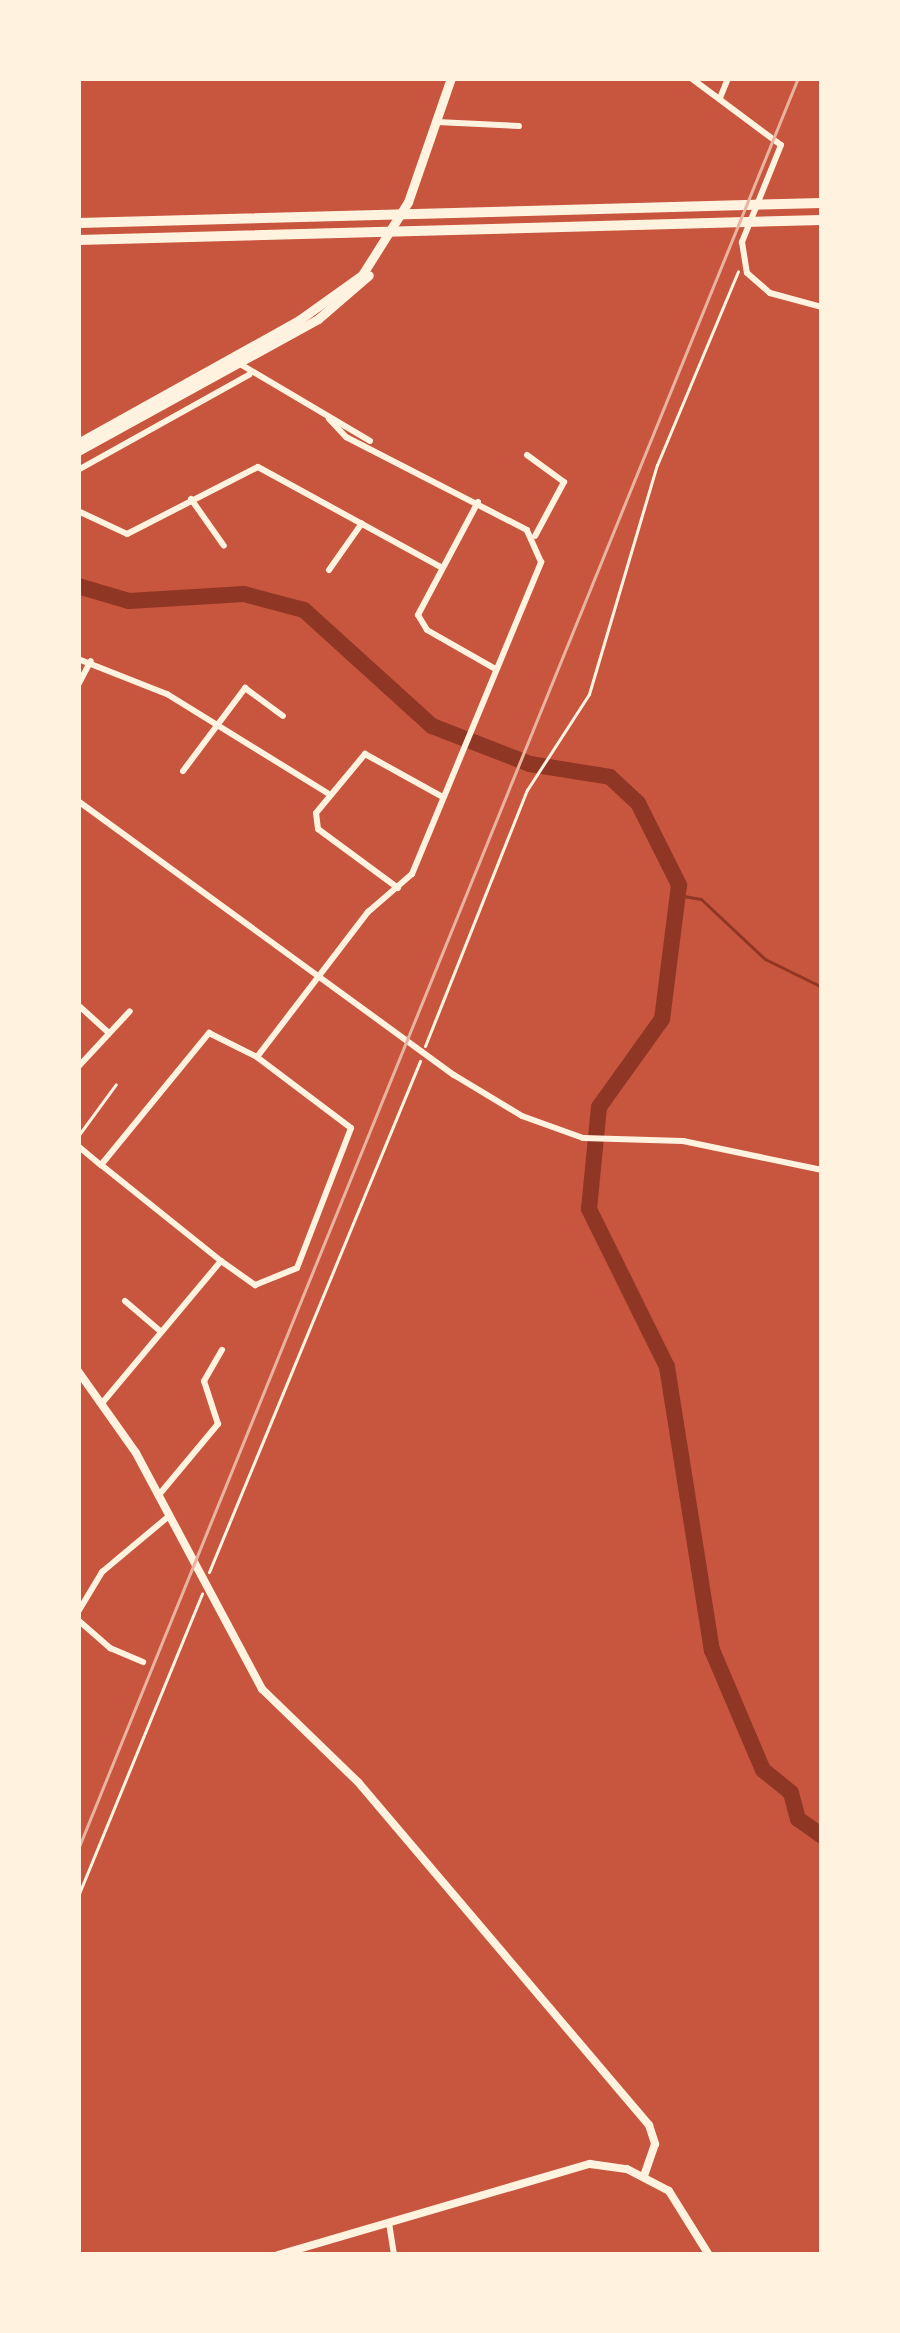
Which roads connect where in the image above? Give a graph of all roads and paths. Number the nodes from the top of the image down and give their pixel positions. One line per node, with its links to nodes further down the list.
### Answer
1 (451, 78): 5 (main road)
2 (692, 78): 4 (street)
3 (728, 78): 4 (street)
4 (720, 98): 11 (street)
5 (437, 122): 6 (street); 13 (main road)
6 (519, 126)
7 (822, 203): 9 (highway)
8 (822, 220): 10 (highway)
9 (78, 224)
10 (78, 240)
11 (742, 261): 12 (street); 43 (path)
12 (822, 307)
13 (238, 359): 14 (street); 17 (main road)
14 (249, 375): 15 (street); 19 (street)
15 (329, 419): 16 (street); 16 (street)
16 (372, 444): 21 (street)
17 (78, 447)
18 (527, 455): 24 (street)
19 (78, 470)
20 (191, 500): 22 (street); 23 (street); 25 (street)
21 (478, 502): 24 (street); 26 (street)
22 (78, 511)
23 (362, 523): 26 (street); 27 (street)
24 (535, 536): 30 (street)
25 (224, 546)
26 (441, 567): 30 (street)
27 (329, 570)
28 (78, 659): 29 (street)
29 (91, 662): 31 (street); 33 (street)
30 (494, 668): 36 (street)
31 (78, 685)
32 (283, 716): 33 (street)
33 (215, 726): 34 (street); 35 (street)
34 (183, 771)
35 (327, 793): 36 (street); 38 (street)
36 (444, 797): 38 (street)
37 (78, 801): 39 (street)
38 (398, 888): 39 (street)
39 (321, 977): 43 (street); 44 (street)
40 (78, 1005): 42 (street)
41 (130, 1011): 42 (street)
42 (109, 1034): 45 (street)
43 (423, 1052): 50 (street); 59 (path)
44 (257, 1057): 49 (street); 51 (street)
45 (78, 1067)
46 (116, 1084): 47 (path)
47 (78, 1136)
48 (78, 1146): 49 (street)
49 (101, 1165): 51 (street)
50 (822, 1170)
51 (221, 1261): 53 (street)
52 (125, 1301): 53 (street)
53 (159, 1330): 56 (street)
54 (222, 1350): 57 (street)
55 (78, 1371): 56 (street)
56 (103, 1402): 57 (street)
57 (158, 1496): 58 (street)
58 (170, 1515): 59 (street); 60 (street)
59 (206, 1583): 62 (path); 63 (street)
60 (78, 1616): 61 (street)
61 (143, 1662)
62 (78, 1896)
63 (644, 2176): 64 (street); 67 (street)
64 (388, 2223): 65 (street); 66 (street)
65 (278, 2255)
66 (394, 2255)
67 (709, 2255)

